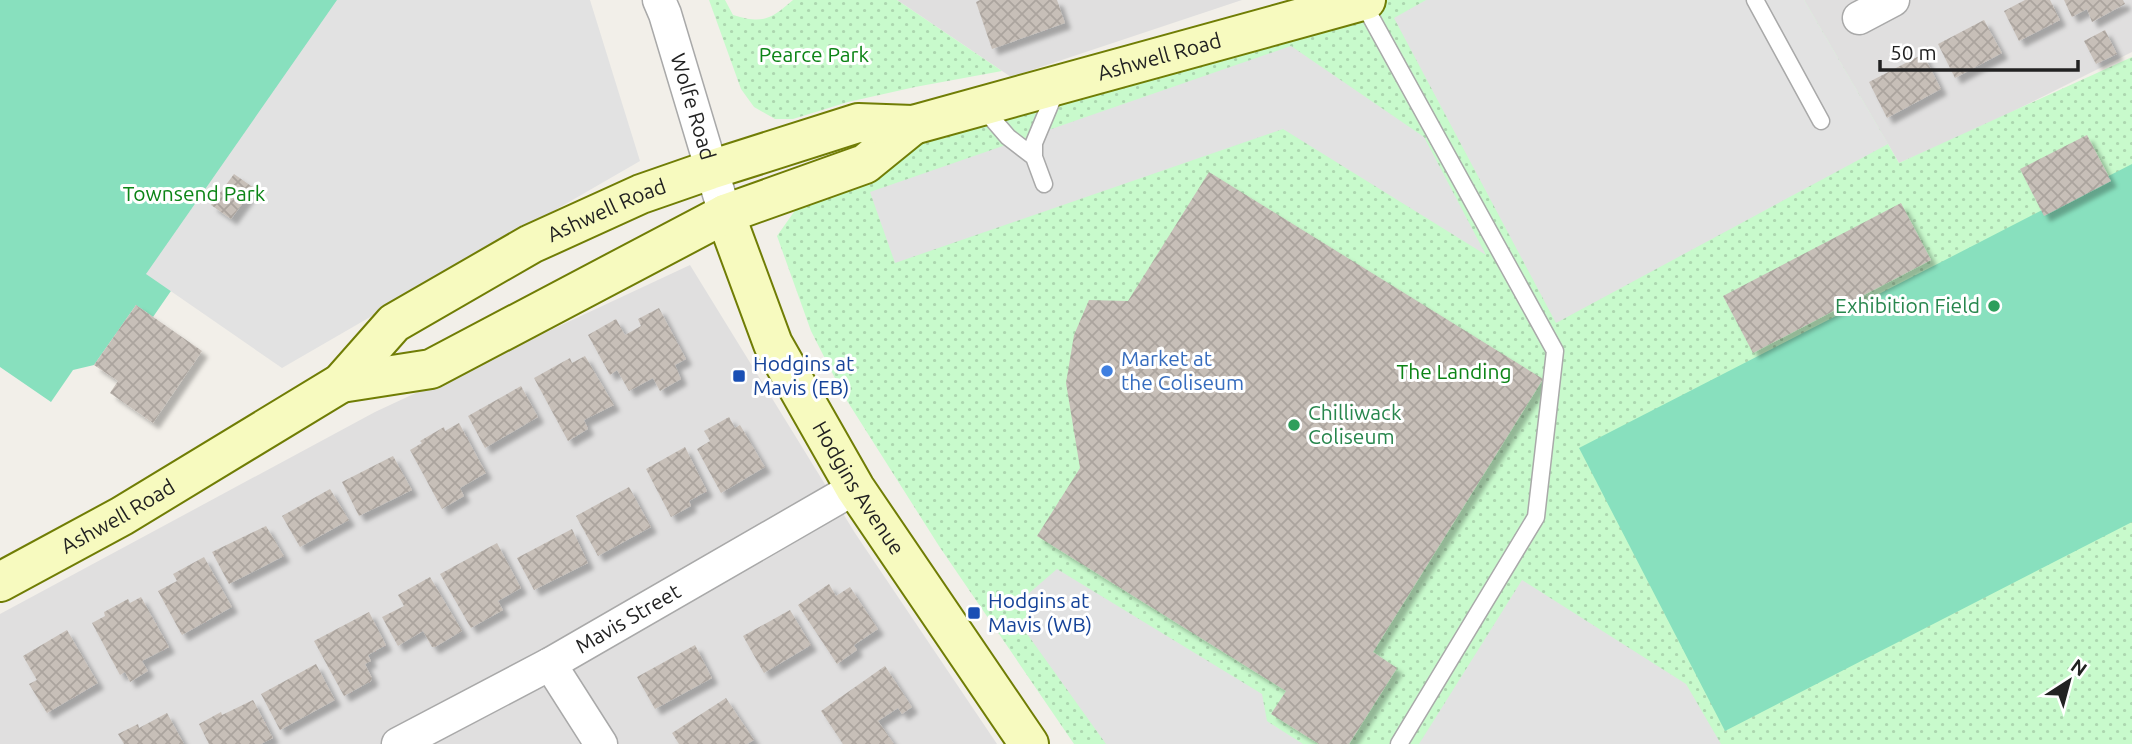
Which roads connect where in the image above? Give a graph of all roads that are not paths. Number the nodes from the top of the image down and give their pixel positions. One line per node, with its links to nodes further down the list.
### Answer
1 (659, 0): 11 (street, Wolfe Road)
2 (1755, 0): 8 (lane)
3 (1893, 0): 5 (street)
4 (1364, 1): 6 (street, Ashwell Road); 21 (lane)
5 (1859, 18)
6 (1058, 85): 7 (street, Ashwell Road); 10 (lane)
7 (982, 106): 9 (street, Ashwell Road); 10 (lane)
8 (1821, 121)
9 (913, 125): 11 (street, Ashwell Road); 13 (street, Ashwell Road)
10 (1034, 157): 12 (lane)
11 (710, 170): 13 (street, Wolfe Road); 14 (street, Ashwell Road)
12 (1045, 184)
13 (725, 214): 14 (street, Ashwell Road); 15 (street, Hodgins Avenue)
14 (341, 383): 16 (street, Ashwell Road)
15 (855, 488): 17 (street, Mavis Street); 20 (street, Hodgins Avenue)
16 (0, 582)
17 (550, 664): 18 (street, Mavis Street); 19 (street)
18 (398, 744)
19 (601, 744)
20 (1029, 744)
21 (1399, 744)

